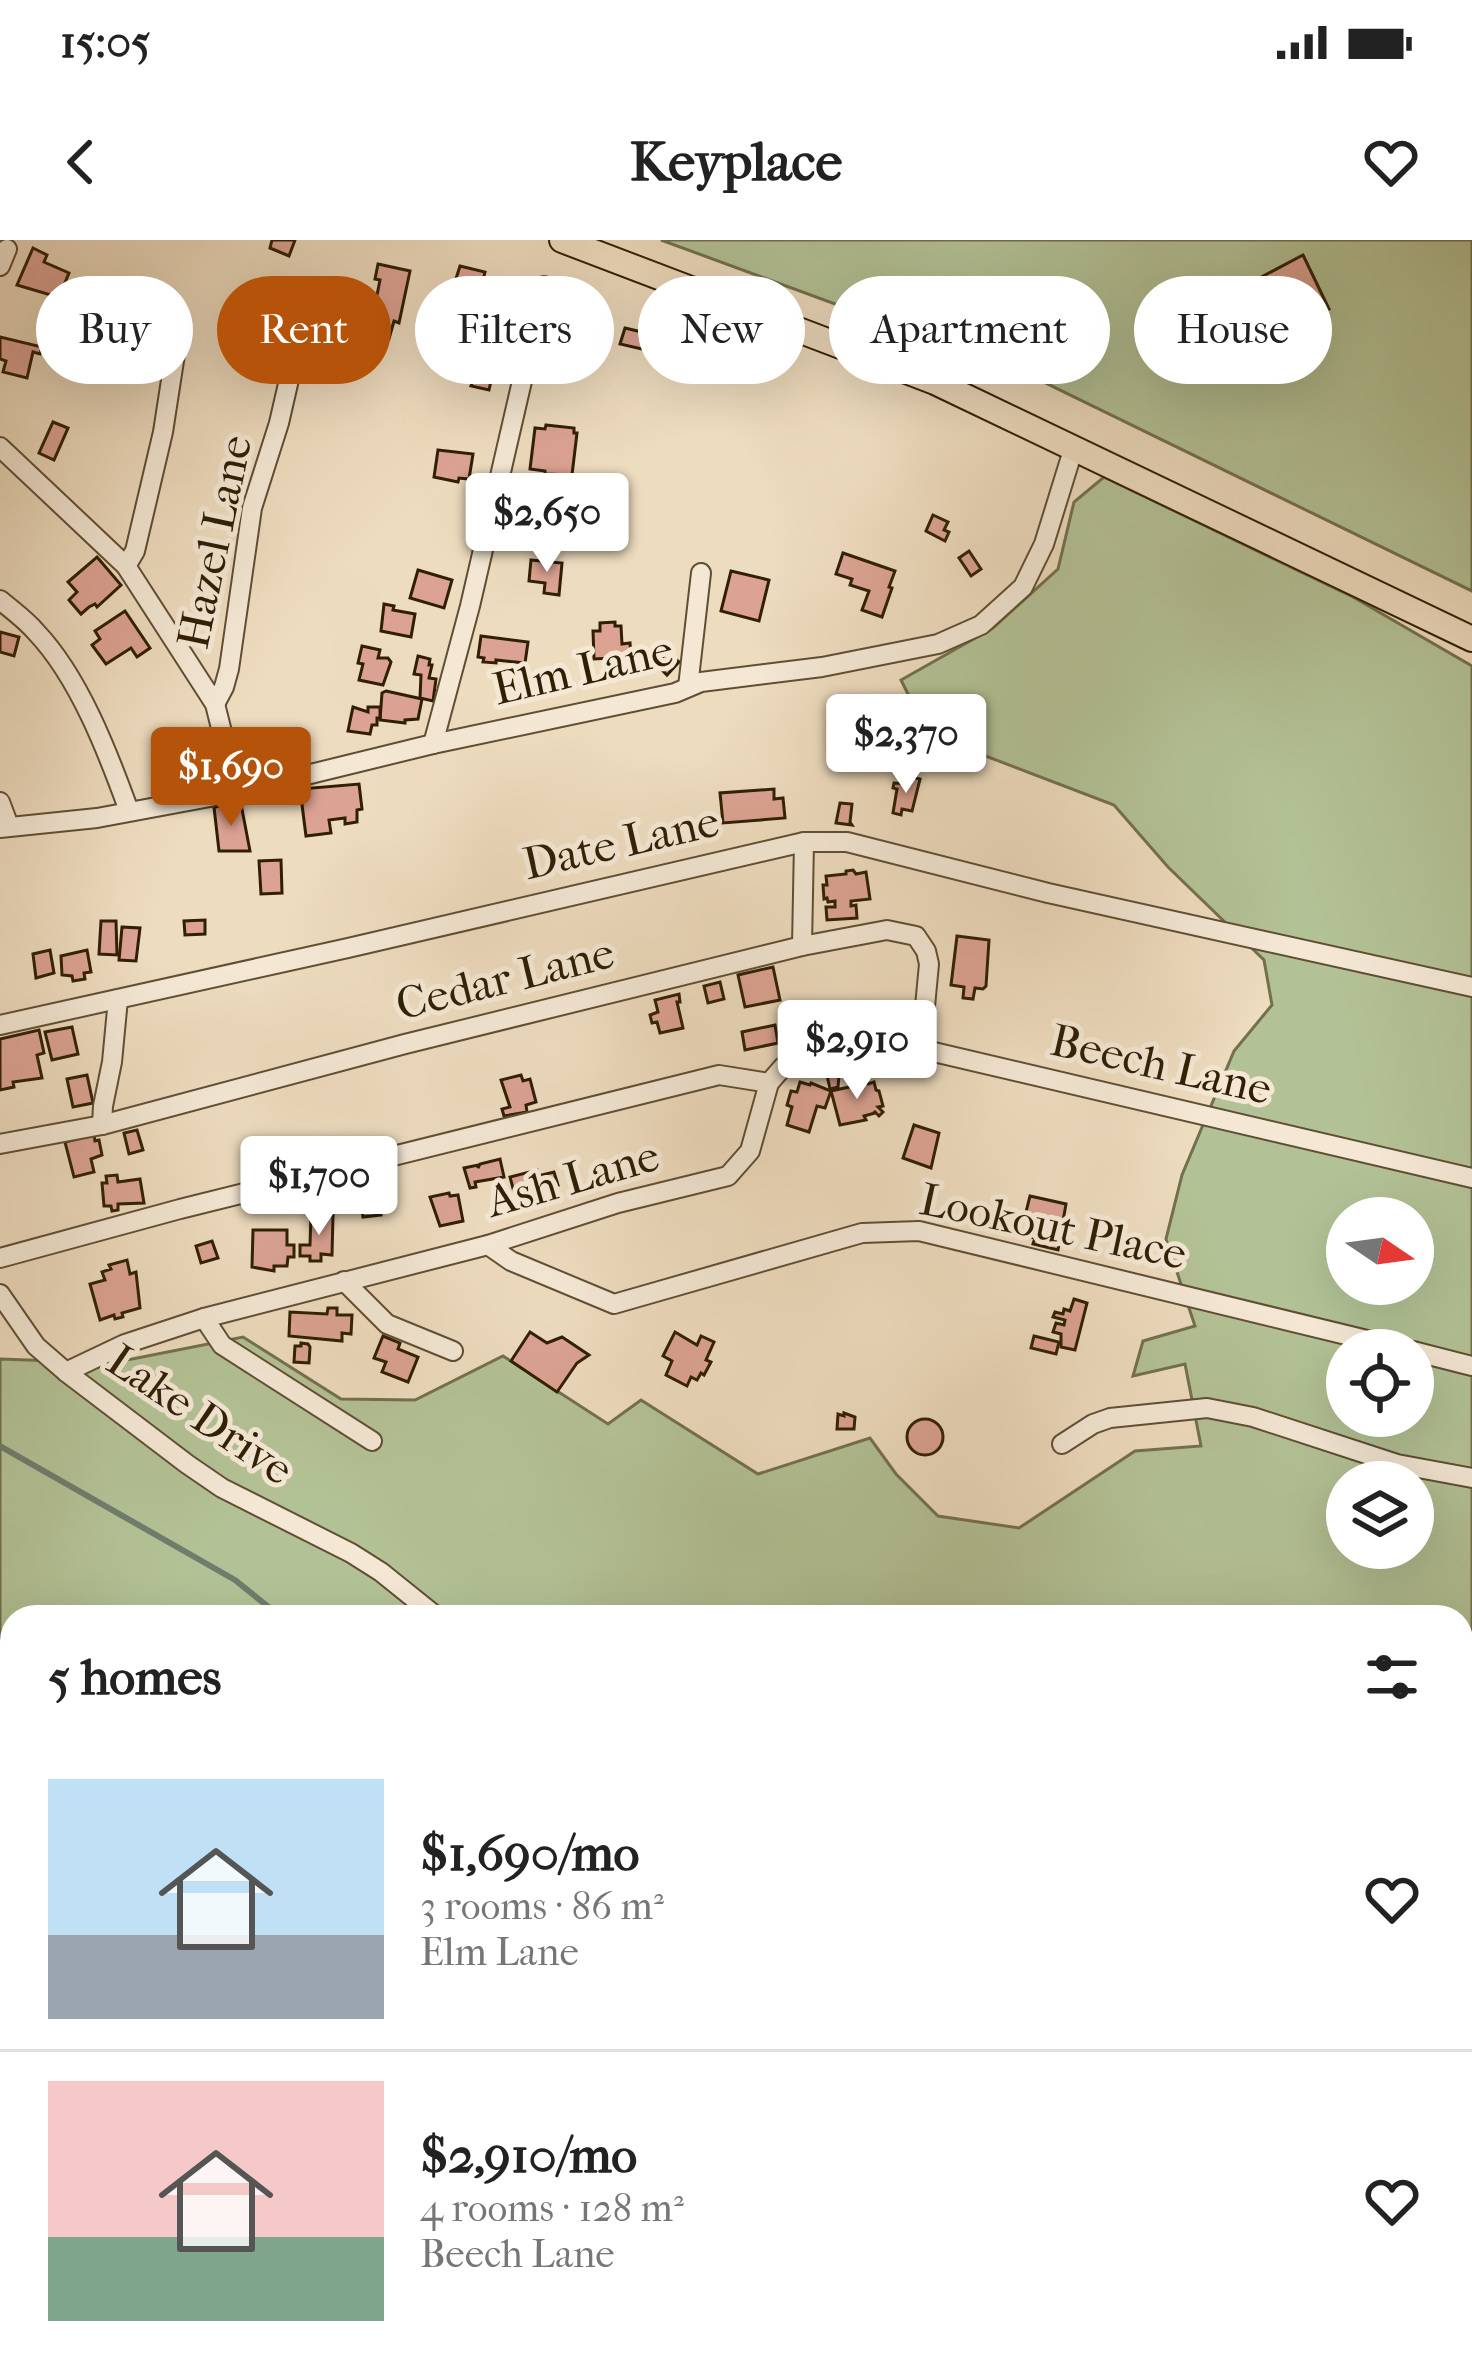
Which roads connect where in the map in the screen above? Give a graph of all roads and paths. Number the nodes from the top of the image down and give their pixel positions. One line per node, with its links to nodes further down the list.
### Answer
1 (562, 240): 6 (main road)
2 (170, 384): 7 (street)
3 (288, 384): 12 (street, Hazel Lane)
4 (521, 384): 13 (street)
5 (0, 447): 7 (street)
6 (1073, 447): 10 (main road); 11 (street, Elm Lane)
7 (126, 566): 12 (street)
8 (701, 573): 11 (street)
9 (0, 600): 16 (street)
10 (1472, 639)
11 (688, 687): 13 (street, Elm Lane)
12 (215, 704): 14 (street)
13 (434, 744): 14 (street, Elm Lane)
14 (237, 792): 16 (street, Elm Lane)
15 (0, 802): 17 (street)
16 (129, 811): 17 (street, Elm Lane)
17 (4, 827)
18 (804, 842): 19 (street); 20 (street, Date Lane); 21 (street, Date Lane)
19 (802, 946): 23 (street, Cedar Lane); 25 (street, Cedar Lane)
20 (1472, 987)
21 (118, 999): 22 (street, Date Lane); 25 (street)
22 (0, 1024)
23 (921, 1049): 24 (street, Beech Lane); 27 (street, Beech Lane)
24 (769, 1082): 28 (street, Ash Lane); 29 (street)
25 (102, 1125): 26 (street, Cedar Lane)
26 (0, 1144)
27 (1472, 1178)
28 (488, 1245): 30 (street, Ash Lane); 33 (street, Lookout Place)
29 (0, 1258)
30 (344, 1281): 32 (street, Ash Lane); 34 (street)
31 (0, 1294): 37 (street, Lake Drive)
32 (204, 1318): 37 (street, Ash Lane); 38 (street)
33 (1326, 1330)
34 (453, 1351)
35 (1434, 1357): 36 (street, Lookout Place)
36 (1472, 1366)
37 (66, 1372): 41 (street, Lake Drive)
38 (372, 1441)
39 (1062, 1444): 40 (street)
40 (1472, 1478)
41 (422, 1605)

